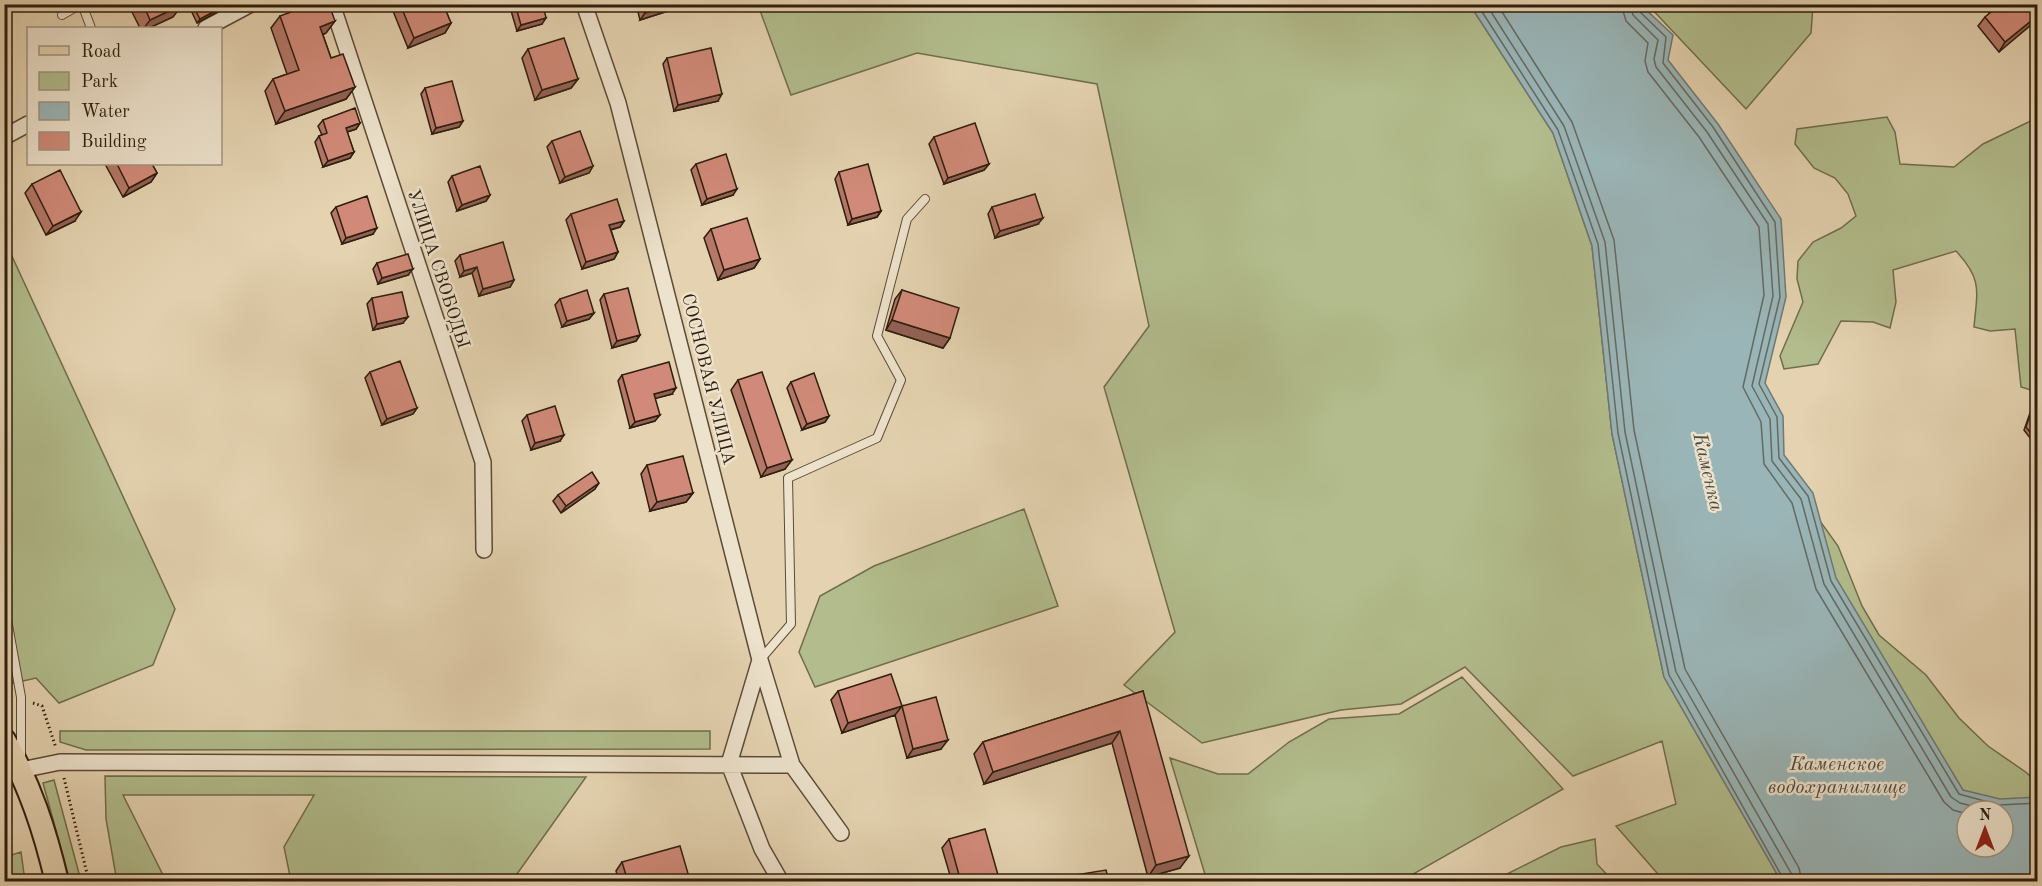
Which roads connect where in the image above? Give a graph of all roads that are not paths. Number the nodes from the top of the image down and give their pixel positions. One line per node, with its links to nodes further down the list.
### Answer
1 (81, 4): 5 (lane); 6 (lane)
2 (251, 4): 7 (street)
3 (332, 4): 11 (street, УЛИЦА СВОБОДЫ)
4 (584, 4): 13 (street, СОСНОВАЯ УЛИЦА)
5 (62, 15)
6 (91, 27)
7 (208, 27)
8 (27, 125): 9 (street)
9 (4, 137)
10 (925, 199): 13 (lane)
11 (484, 550)
12 (4, 603): 17 (lane)
13 (760, 660): 15 (street); 16 (street, СОСНОВАЯ УЛИЦА)
14 (4, 740): 17 (main road)
15 (729, 764): 16 (street); 17 (street); 20 (street)
16 (792, 765): 18 (street, СОСНОВАЯ УЛИЦА)
17 (21, 770): 19 (main road)
18 (842, 833)
19 (57, 882)
20 (781, 882)

